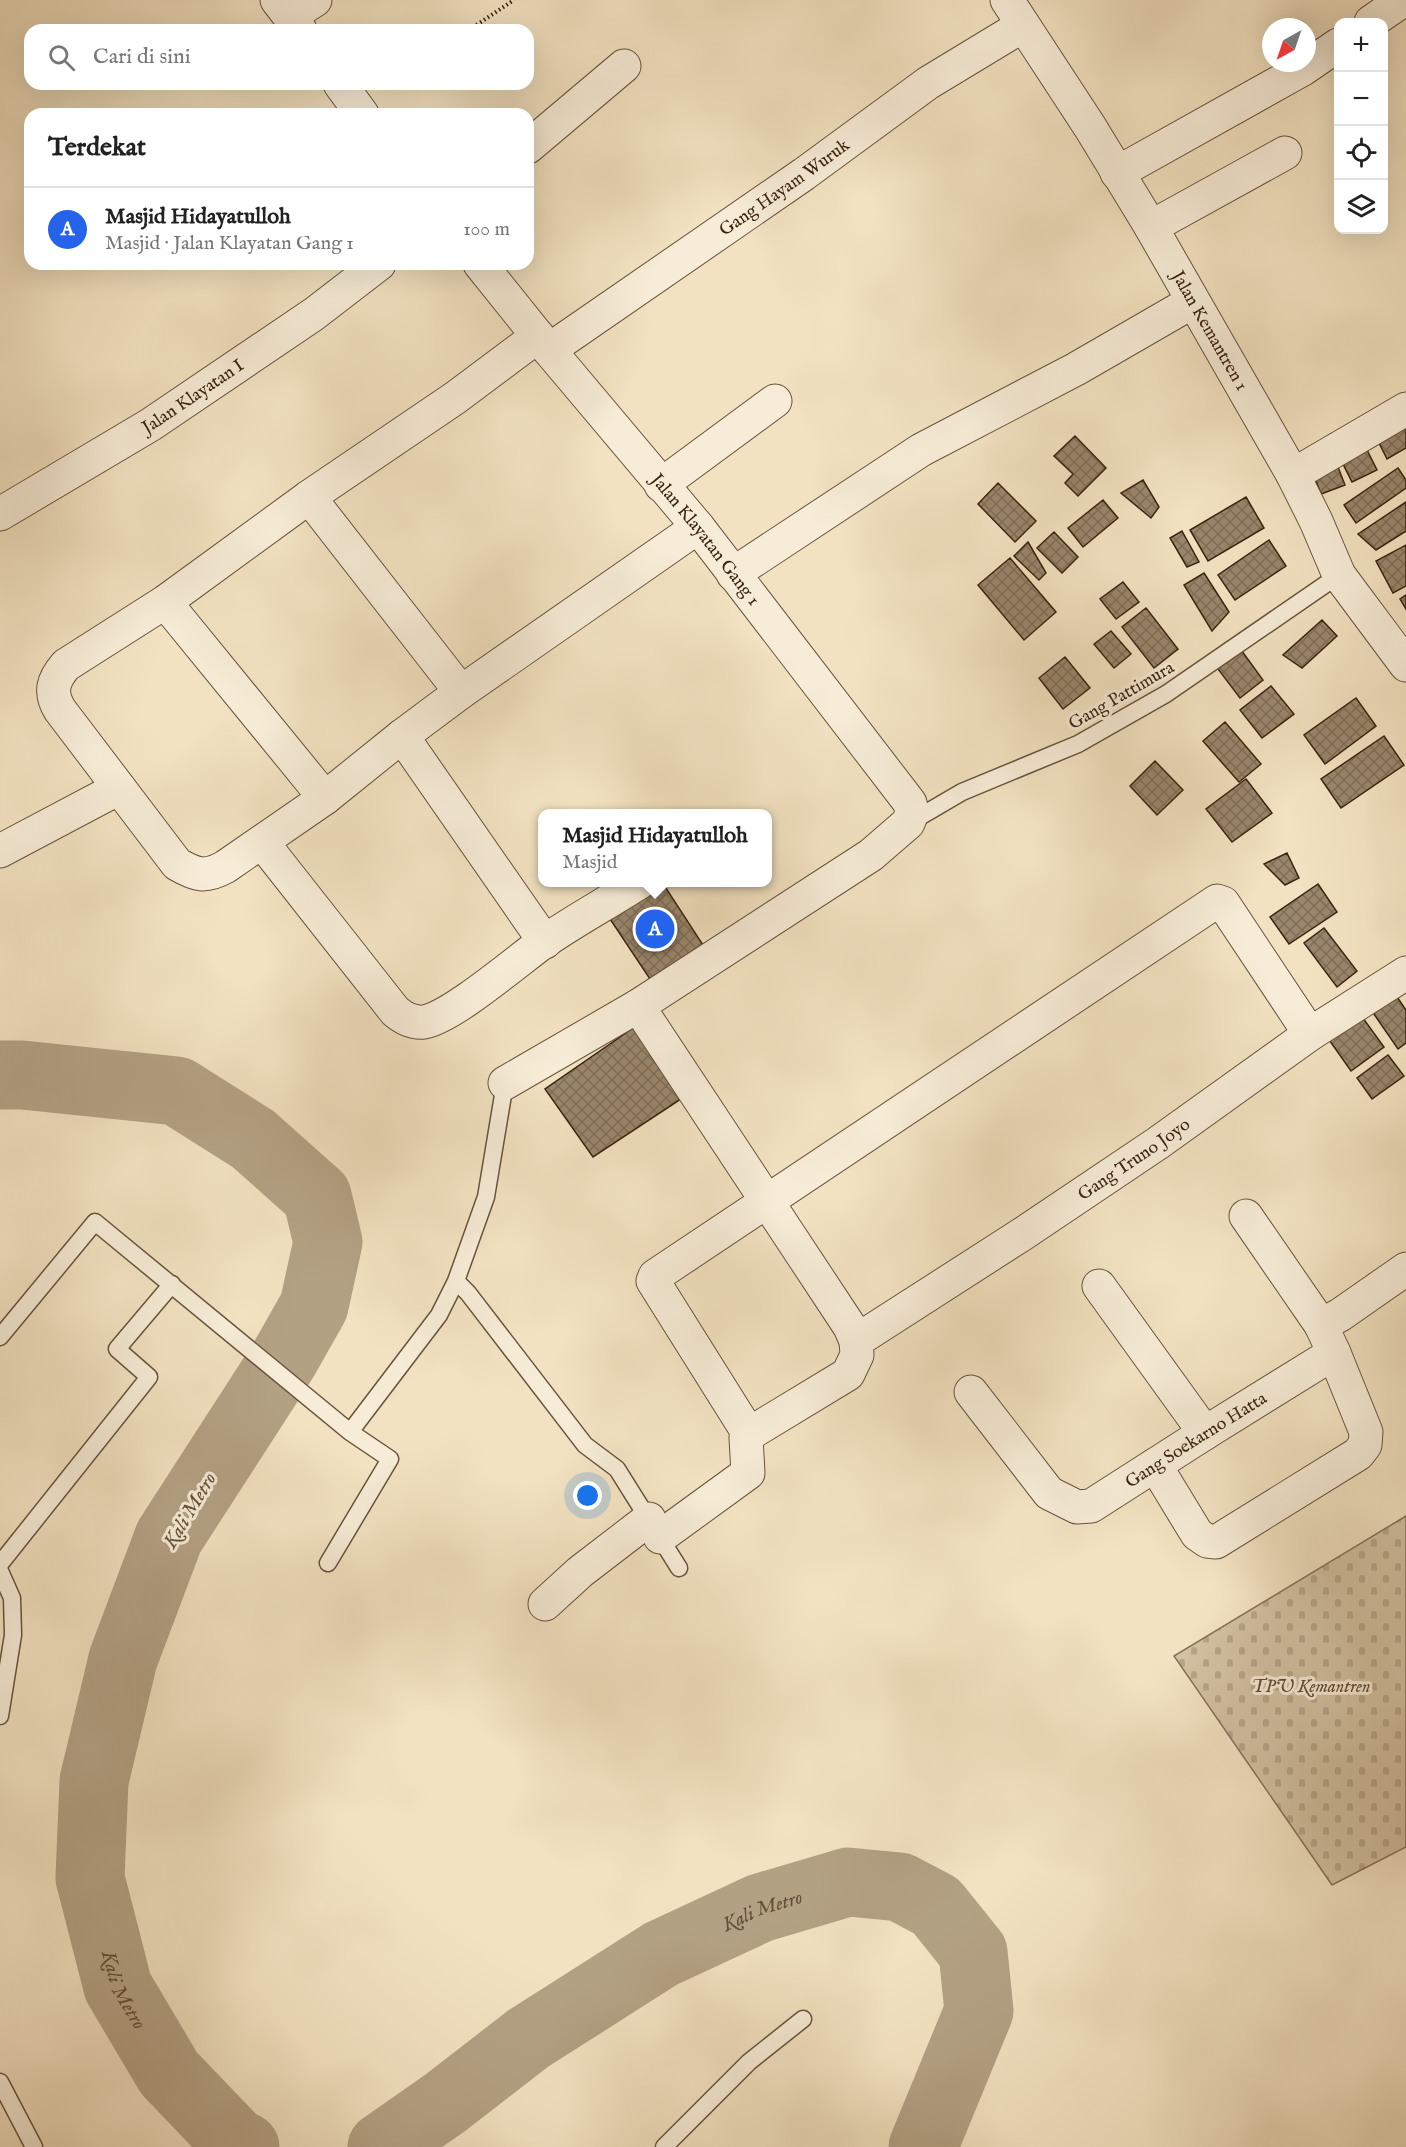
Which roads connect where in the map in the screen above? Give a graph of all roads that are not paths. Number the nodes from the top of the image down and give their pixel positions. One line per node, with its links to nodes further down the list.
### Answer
1 (1403, 0): 2 (street); 4 (street)
2 (1406, 4)
3 (1015, 13): 11 (street, Jalan Kemantren 1); 16 (street, Gang Hayam Wuruk)
4 (1377, 18)
5 (1334, 48): 11 (street)
6 (624, 66): 9 (street)
7 (344, 90): 8 (street)
8 (358, 108)
9 (534, 142)
10 (1285, 153): 12 (street)
11 (1117, 173): 12 (street, Jalan Kemantren 1)
12 (1151, 227): 15 (street, Jalan Kemantren 1)
13 (371, 270): 22 (street, Jalan Klayatan I)
14 (485, 270): 16 (street, Jalan Klayatan Gang 1)
15 (1192, 302): 19 (street, Jalan Kemantren 1); 24 (street)
16 (544, 343): 20 (street, Jalan Klayatan Gang 1); 21 (street, Gang Hayam Wuruk)
17 (776, 401): 20 (street)
18 (1406, 409): 19 (street)
19 (1293, 475): 25 (street, Jalan Kemantren 1)
20 (662, 485): 23 (street, Jalan Klayatan Gang 1)
21 (309, 497): 26 (street, Gang Hayam Wuruk); 28 (street)
22 (0, 514)
23 (698, 527): 24 (street, Jalan Klayatan Gang 1); 28 (street, Gang Hayam Wuruk)
24 (733, 574): 32 (street, Jalan Klayatan Gang 1)
25 (1339, 575): 27 (street, Jalan Kemantren 1); 32 (lane, Gang Pattimura)
26 (165, 602): 30 (street, Gang Hayam Wuruk); 31 (street)
27 (1406, 665)
28 (461, 692): 29 (street, Gang Hayam Wuruk)
29 (402, 736): 31 (street, Gang Hayam Wuruk); 36 (street)
30 (120, 788): 33 (street, Gang Hayam Wuruk); 34 (street)
31 (325, 798): 33 (street, Gang Hayam Wuruk)
32 (908, 823): 38 (street)
33 (262, 842): 36 (street)
34 (0, 851)
35 (632, 887): 36 (street)
36 (544, 942)
37 (1406, 973): 39 (street, Gang Truno Joyo)
38 (638, 1006): 40 (street); 41 (street)
39 (1310, 1034): 41 (street); 49 (street, Gang Truno Joyo)
40 (505, 1083): 44 (lane)
41 (768, 1203): 49 (street); 53 (street)
42 (1246, 1216): 48 (street)
43 (1406, 1269): 48 (street, Gang Soekarno Hatta)
44 (456, 1281): 51 (lane); 55 (lane)
45 (172, 1284): 47 (lane); 51 (lane); 57 (lane)
46 (1099, 1286): 52 (street)
47 (0, 1337)
48 (1328, 1339): 52 (street, Gang Soekarno Hatta); 54 (street)
49 (856, 1341): 53 (street)
50 (971, 1392): 54 (street, Gang Soekarno Hatta)
51 (350, 1432): 56 (lane)
52 (1205, 1433): 54 (street, Gang Soekarno Hatta)
53 (749, 1434): 55 (street)
54 (1155, 1465)
55 (654, 1528): 58 (lane); 60 (street)
56 (328, 1563)
57 (0, 1564)
58 (679, 1568)
59 (0, 1571): 61 (lane)
60 (545, 1604)
61 (0, 1716)
62 (803, 2019): 65 (lane)
63 (0, 2082): 64 (lane)
64 (34, 2147)
65 (664, 2147)

